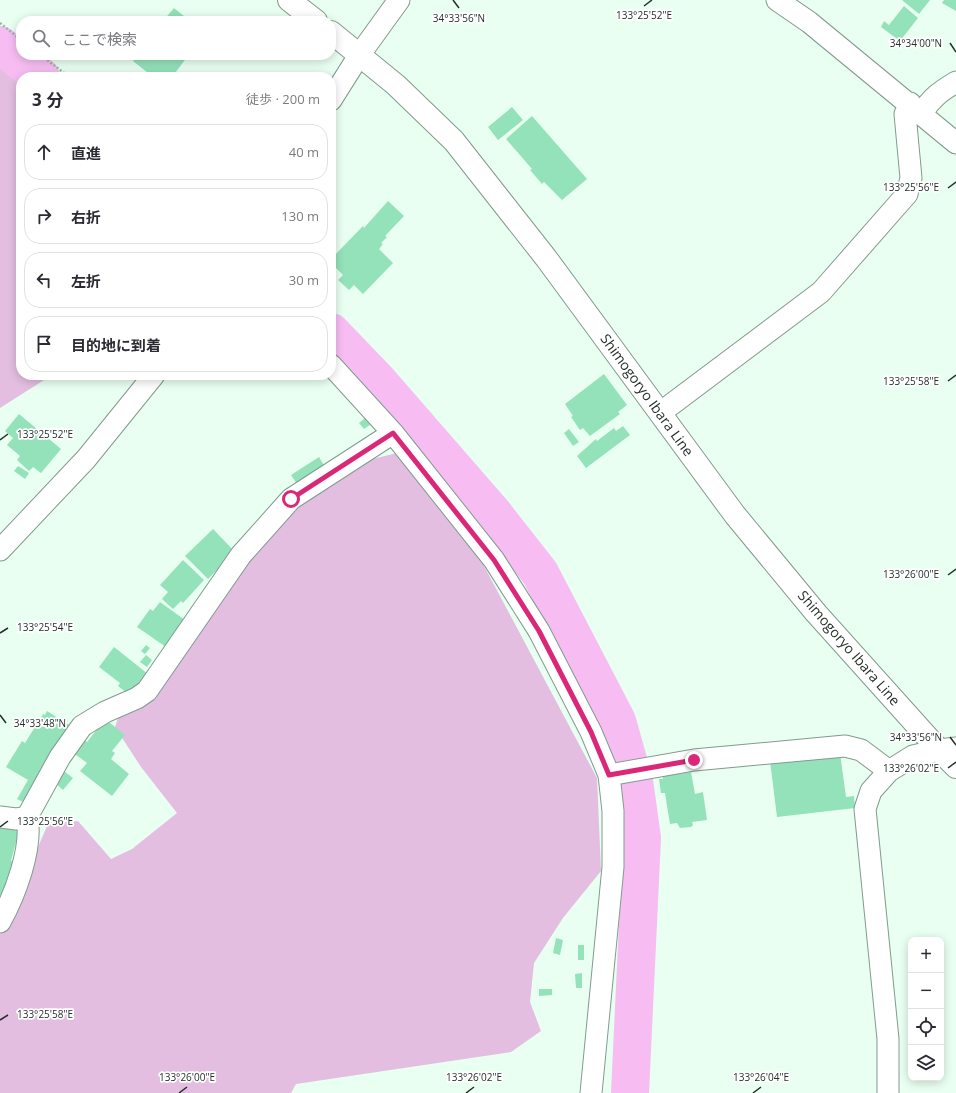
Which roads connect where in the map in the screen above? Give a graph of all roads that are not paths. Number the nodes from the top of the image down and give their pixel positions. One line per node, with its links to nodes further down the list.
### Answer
1 (288, 0): 4 (main road)
2 (399, 0): 6 (street)
3 (777, 0): 9 (street)
4 (309, 16)
5 (336, 36): 6 (main road, Shimogoryo Ibara Line)
6 (360, 54): 8 (street); 13 (main road, Shimogoryo Ibara Line)
7 (956, 82): 9 (street)
8 (336, 92)
9 (916, 108): 10 (street); 13 (street)
10 (956, 142)
11 (336, 370): 14 (street)
12 (150, 380): 15 (street)
13 (660, 413): 16 (main road, Shimogoryo Ibara Line)
14 (393, 433): 19 (street); 21 (street)
15 (0, 550)
16 (947, 749): 17 (main road, Shimogoryo Ibara Line); 18 (street)
17 (956, 767)
18 (889, 771): 19 (street); 24 (street)
19 (613, 774): 23 (street)
20 (0, 817): 21 (street)
21 (27, 817): 22 (street)
22 (0, 922)
23 (591, 1093)
24 (888, 1093)

